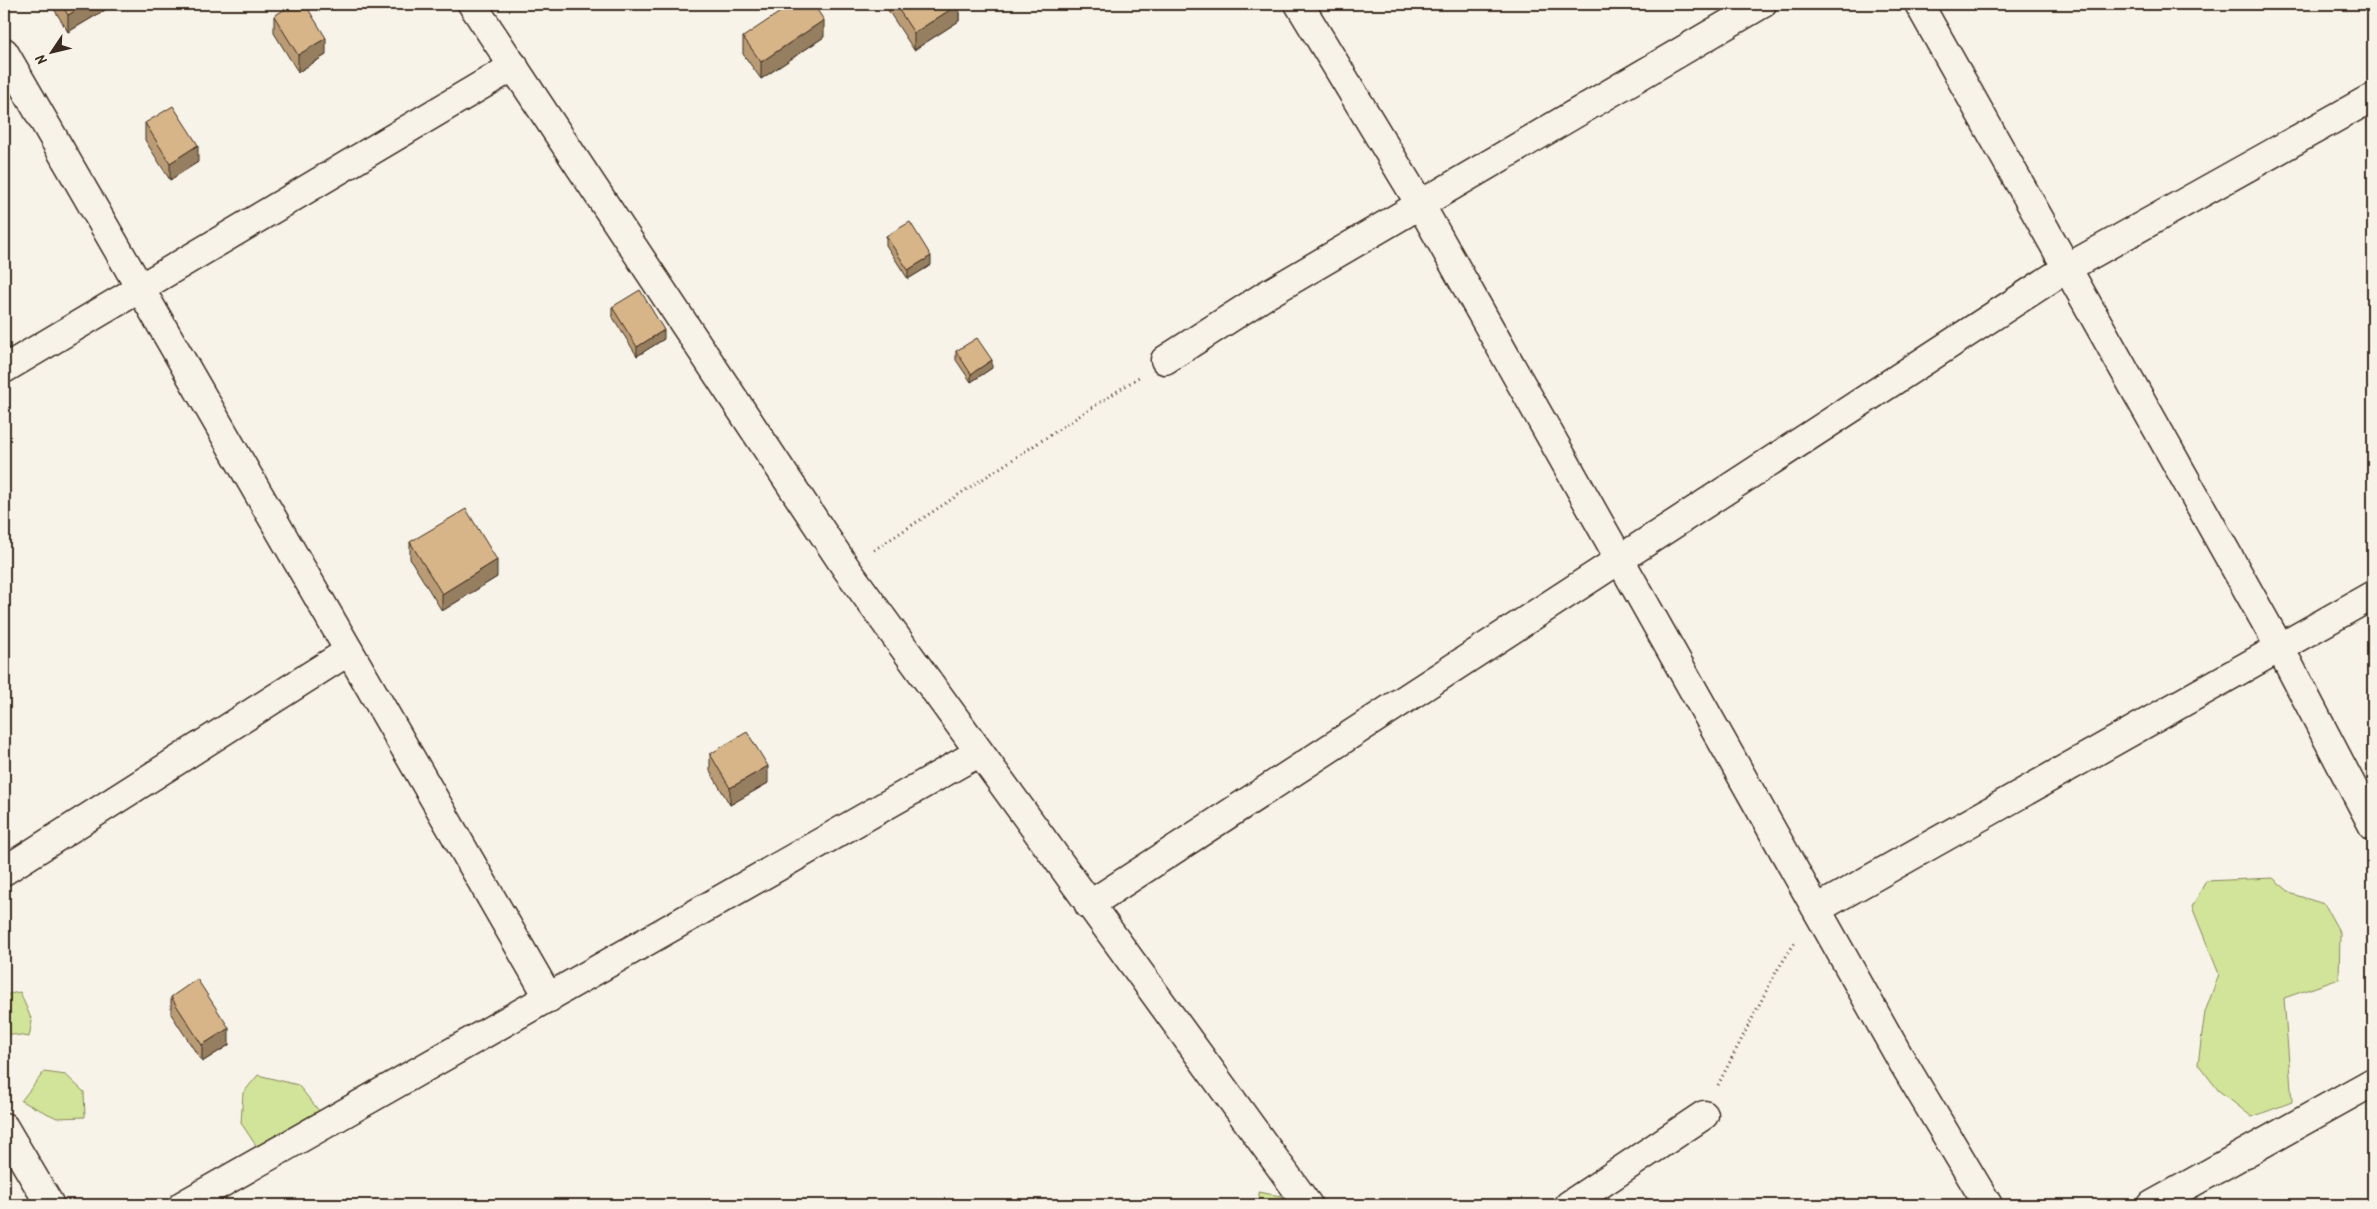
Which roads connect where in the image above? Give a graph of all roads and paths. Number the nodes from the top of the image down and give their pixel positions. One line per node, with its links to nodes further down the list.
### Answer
1 (472, 4): 6 (street)
2 (1299, 4): 8 (street)
3 (1762, 4): 8 (street)
4 (1919, 4): 9 (street)
5 (4, 52): 10 (street)
6 (514, 66): 10 (street); 14 (street)
7 (2373, 97): 9 (street)
8 (1420, 204): 11 (street); 13 (street)
9 (2067, 268): 13 (street); 16 (street)
10 (140, 288): 12 (street); 17 (street)
11 (1165, 360): 14 (path)
12 (4, 369)
13 (1619, 559): 21 (street); 22 (street)
14 (846, 568): 18 (street)
15 (2373, 595): 16 (street)
16 (2280, 648): 19 (street); 22 (street)
17 (349, 650): 20 (street); 23 (street)
18 (978, 753): 21 (street); 23 (street)
19 (2373, 826)
20 (4, 871)
21 (1089, 905): 29 (street)
22 (1817, 910): 25 (path); 31 (street)
23 (549, 998): 28 (street)
24 (2373, 1082): 32 (street)
25 (1704, 1115): 30 (street)
26 (4, 1127): 27 (street)
27 (50, 1205)
28 (183, 1205)
29 (1308, 1205)
30 (1569, 1205)
31 (1988, 1205)
32 (2152, 1205)

